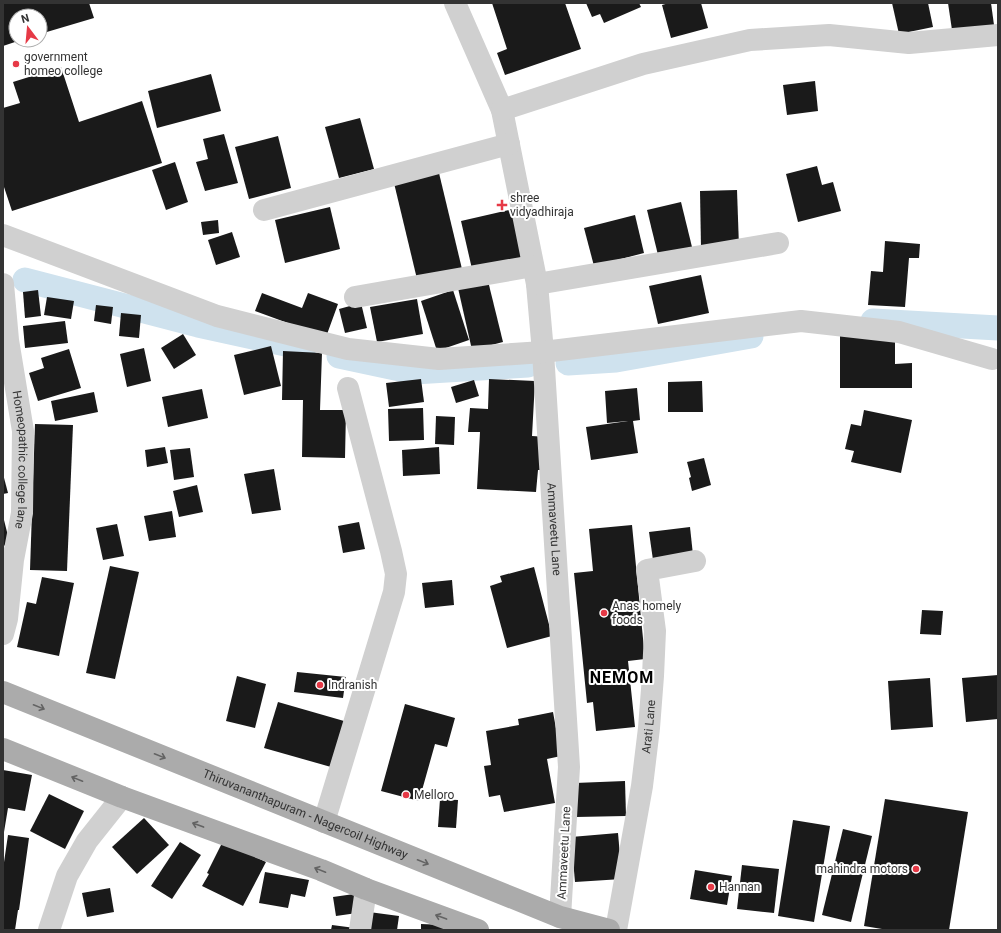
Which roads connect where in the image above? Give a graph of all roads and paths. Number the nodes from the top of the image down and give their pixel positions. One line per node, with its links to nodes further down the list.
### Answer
1 (455, 3): 3 (street, Ammaveetu Lane)
2 (998, 35): 3 (street)
3 (502, 110): 4 (street, Ammaveetu Lane)
4 (509, 144): 5 (street); 8 (street, Ammaveetu Lane)
5 (264, 210)
6 (3, 235): 11 (street)
7 (778, 243): 8 (street)
8 (535, 275): 10 (street); 11 (street, Ammaveetu Lane)
9 (3, 284): 15 (street, Homeopathic college lane)
10 (355, 297)
11 (543, 352): 12 (street); 21 (street, Ammaveetu Lane)
12 (992, 359)
13 (348, 388): 19 (street)
14 (694, 561): 26 (street, Arati Lane)
15 (3, 634)
16 (3, 692): 19 (main road, Thiruvananthapuram - Nagercoil Highway, one-way to 19)
17 (3, 749): 18 (main road, one-way to 17)
18 (122, 797): 20 (main road, one-way to 18); 22 (street)
19 (324, 822): 21 (main road, Thiruvananthapuram - Nagercoil Highway, one-way to 21)
20 (366, 889): 23 (street); 24 (main road, one-way to 20)
21 (560, 917): 25 (main road, Thiruvananthapuram - Nagercoil Highway)
22 (49, 930)
23 (360, 930)
24 (478, 930)
25 (609, 930)
26 (616, 930)

